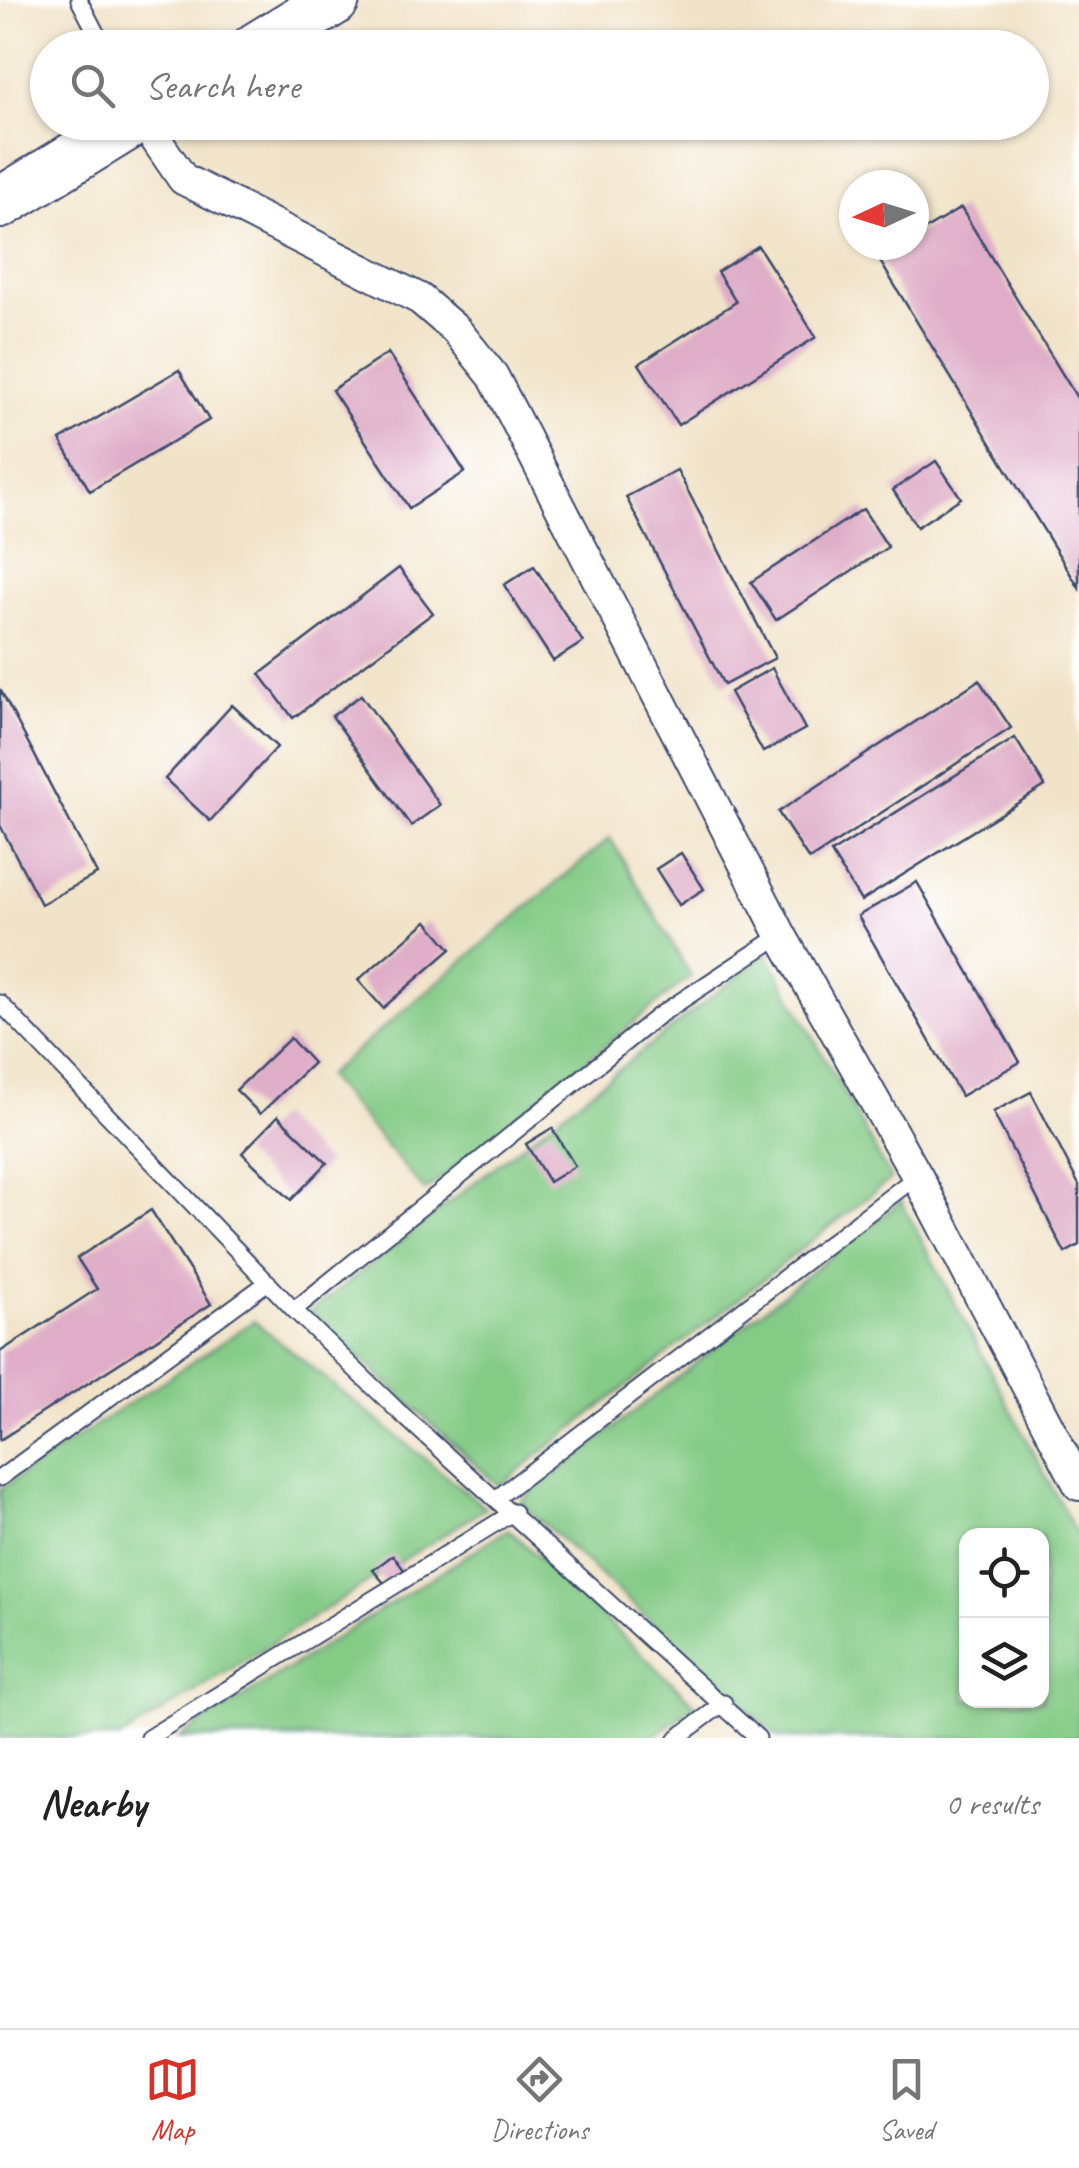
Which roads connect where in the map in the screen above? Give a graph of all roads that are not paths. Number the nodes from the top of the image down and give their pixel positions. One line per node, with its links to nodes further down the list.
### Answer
1 (79, 0): 3 (lane)
2 (334, 0): 4 (main road)
3 (95, 30)
4 (285, 30)
5 (103, 140): 7 (main road)
6 (157, 140): 8 (street)
7 (0, 203)
8 (781, 935): 10 (street); 12 (lane)
9 (0, 1003): 11 (lane)
10 (916, 1176): 14 (street); 15 (lane)
11 (268, 1282): 12 (lane); 13 (lane)
12 (294, 1310): 15 (lane)
13 (0, 1478)
14 (1079, 1485)
15 (498, 1497): 16 (lane)
16 (514, 1512): 17 (lane); 18 (lane)
17 (724, 1704): 19 (lane); 20 (lane)
18 (148, 1738)
19 (677, 1738)
20 (758, 1738)

